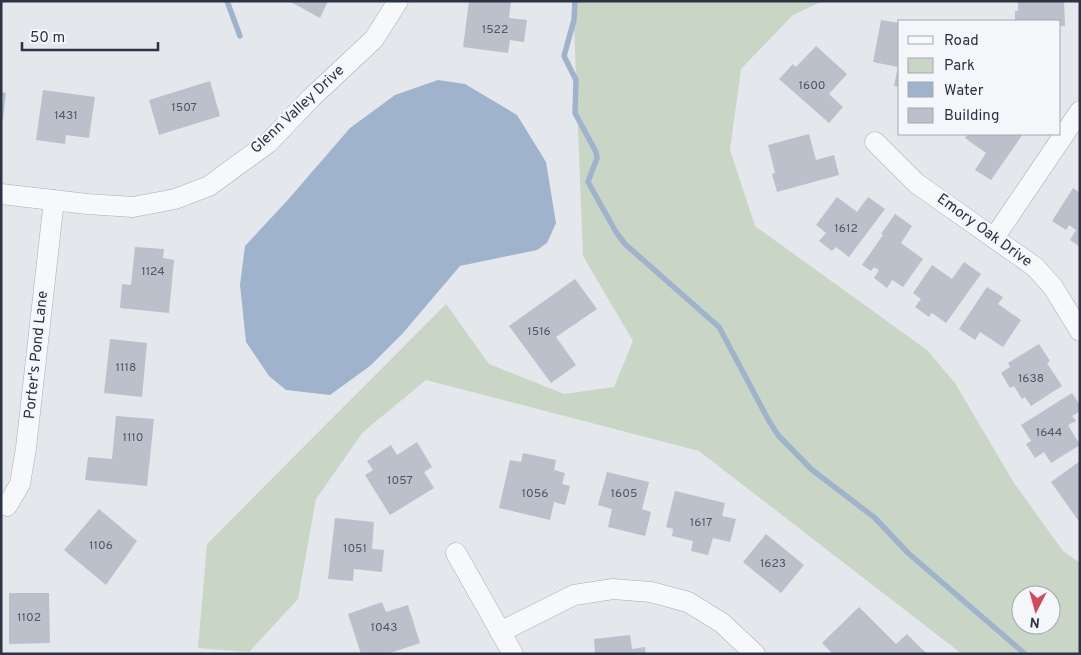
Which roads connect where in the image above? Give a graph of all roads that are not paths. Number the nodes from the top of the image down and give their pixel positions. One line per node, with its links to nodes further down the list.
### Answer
1 (398, 1): 5 (street, Glenn Valley Drive)
2 (1080, 111): 6 (street)
3 (875, 142): 6 (street, Emory Oak Drive)
4 (1, 194): 5 (street, Glenn Valley Drive)
5 (54, 200): 8 (street, Porter's Pond Lane)
6 (994, 238): 7 (street, Emory Oak Drive)
7 (1080, 331)
8 (7, 506)
9 (456, 553): 10 (street)
10 (500, 632): 11 (street); 12 (street)
11 (513, 654)
12 (755, 654)

